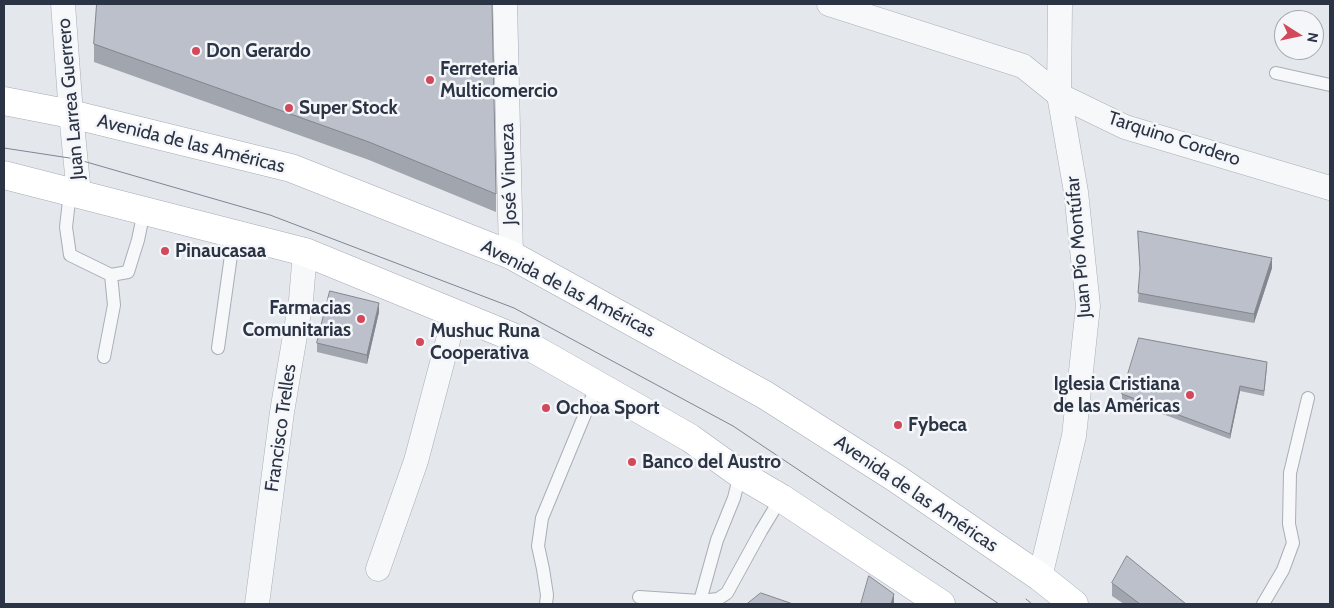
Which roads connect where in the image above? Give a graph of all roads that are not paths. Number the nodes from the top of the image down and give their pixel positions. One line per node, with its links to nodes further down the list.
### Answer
1 (64, 4): 9 (street, Juan Larrea Guerrero)
2 (505, 4): 16 (street, José Vinueza)
3 (829, 4): 7 (street, Tarquino Cordero)
4 (1060, 4): 7 (street, Juan Pío Montúfar)
5 (1276, 73): 6 (lane)
6 (1330, 85)
7 (1059, 95): 11 (street, Tarquino Cordero); 26 (street, Juan Pío Montúfar)
8 (4, 101): 9 (main road, Avenida de las Américas)
9 (71, 114): 12 (street, Juan Larrea Guerrero); 16 (main road, Avenida de las Américas)
10 (4, 175): 12 (main road)
11 (1330, 188)
12 (74, 193): 13 (main road); 17 (lane)
13 (144, 210): 14 (main road); 17 (lane)
14 (234, 234): 15 (main road); 19 (lane)
15 (305, 252): 18 (main road); 29 (street, Francisco Trelles)
16 (511, 255): 26 (main road, Avenida de las Américas)
17 (112, 275): 20 (lane)
18 (454, 314): 21 (main road); 25 (street)
19 (218, 348)
20 (104, 357)
21 (597, 385): 23 (main road); 30 (lane)
22 (1308, 398): 33 (lane)
23 (740, 474): 24 (main road); 28 (lane)
24 (781, 498): 28 (lane); 31 (main road)
25 (378, 569)
26 (1040, 577): 32 (main road, Avenida de las Américas)
27 (639, 596): 28 (lane)
28 (699, 603)
29 (257, 604)
30 (546, 604)
31 (941, 604)
32 (1074, 604)
33 (1263, 604)

